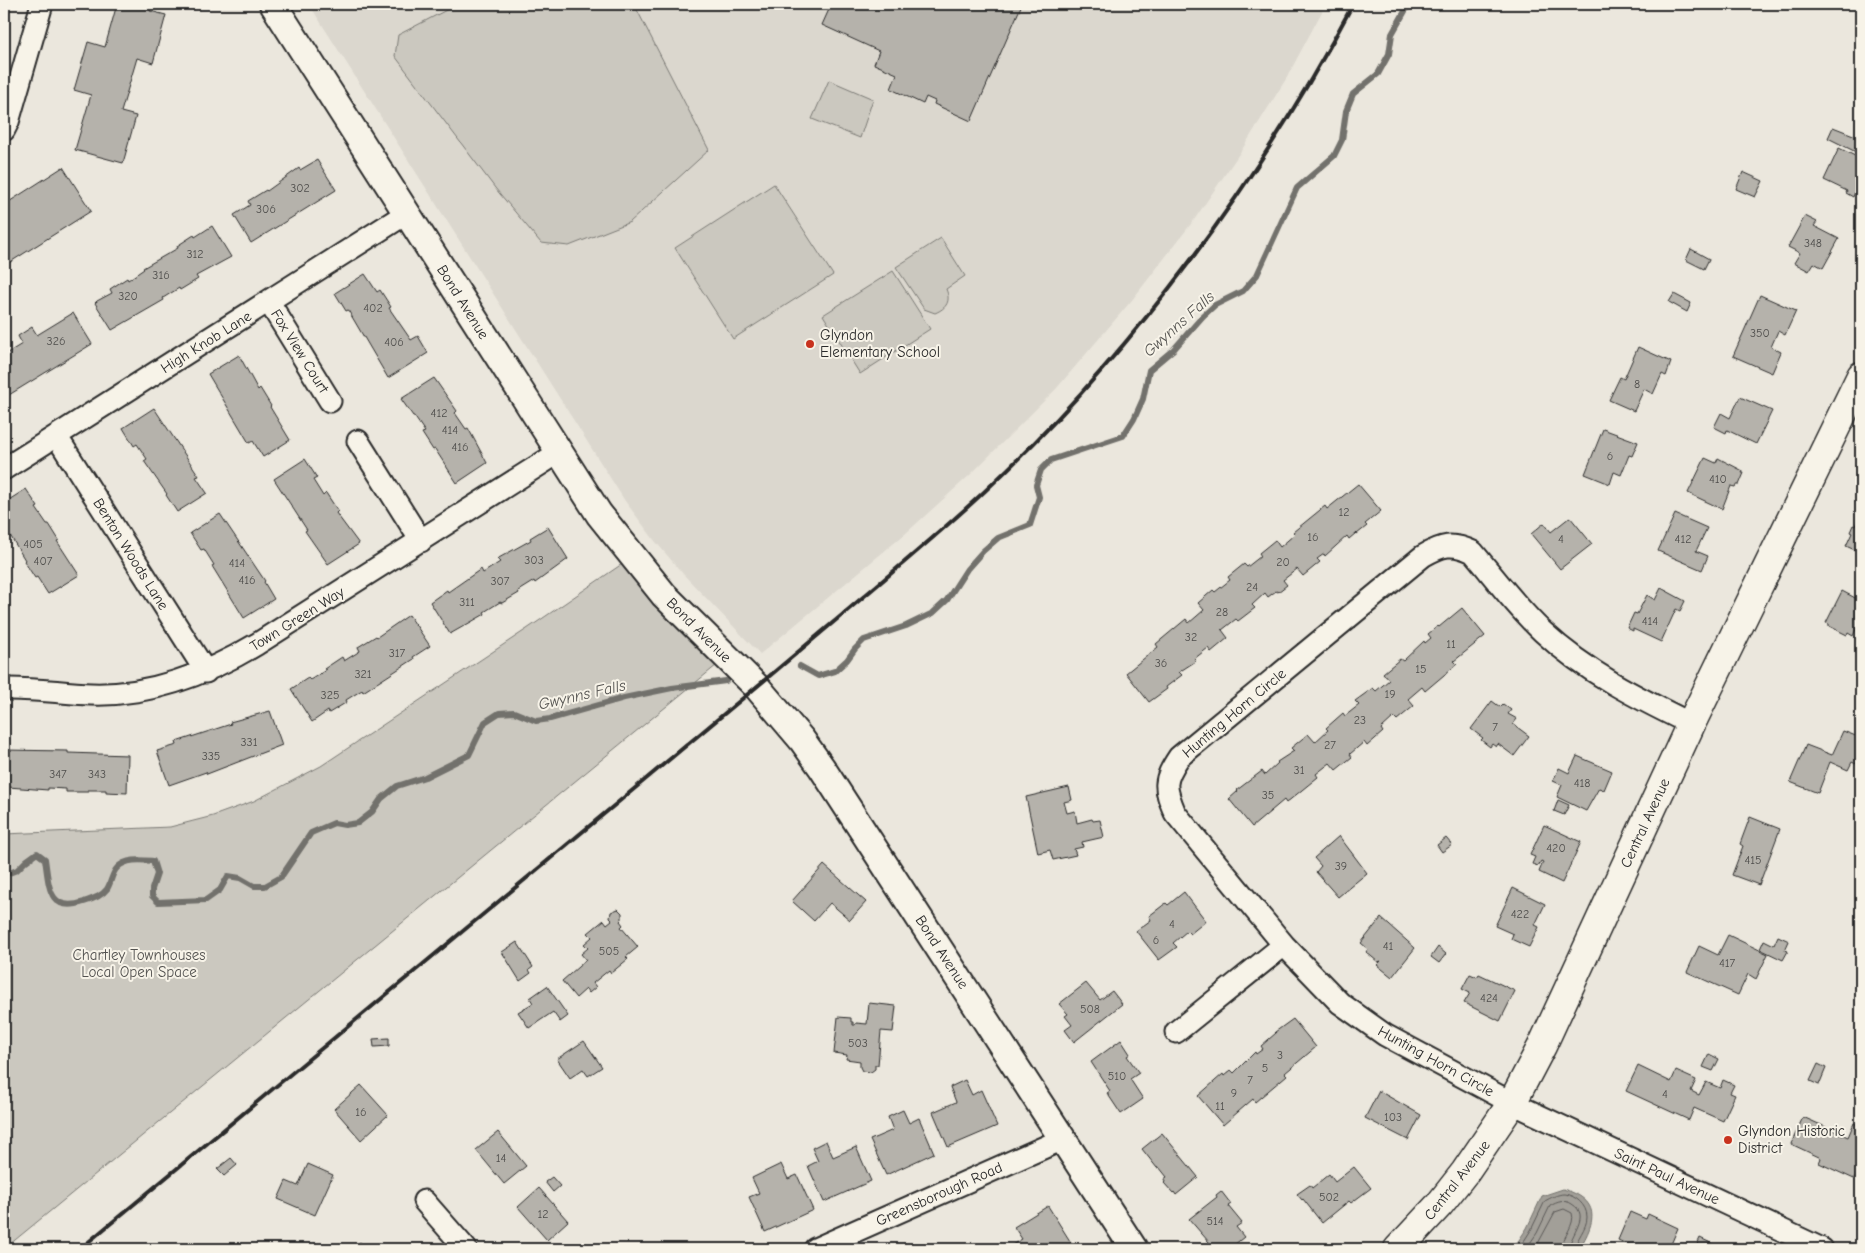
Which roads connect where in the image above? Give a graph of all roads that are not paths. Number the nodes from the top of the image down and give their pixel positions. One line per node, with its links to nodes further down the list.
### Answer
1 (42, 4): 3 (street)
2 (273, 4): 4 (street, Bond Avenue)
3 (4, 130)
4 (407, 214): 5 (street, High Knob Lane); 10 (street, Bond Avenue)
5 (269, 302): 7 (street, Fox View Court); 8 (street, High Knob Lane)
6 (1861, 376): 15 (main road, Central Avenue)
7 (330, 401)
8 (57, 436): 11 (street, High Knob Lane); 13 (street, Benton Woods Lane)
9 (358, 441): 12 (street)
10 (558, 452): 12 (street, Town Green Way); 19 (street, Bond Avenue)
11 (4, 469)
12 (421, 541): 13 (street, Town Green Way)
13 (206, 672): 14 (street, Town Green Way)
14 (4, 689)
15 (1691, 724): 16 (street, Hunting Horn Circle); 18 (main road, Central Avenue)
16 (1284, 945): 17 (street); 18 (street, Hunting Horn Circle)
17 (1176, 1032)
18 (1512, 1103): 24 (main road, Central Avenue); 25 (street, Saint Paul Avenue)
19 (1063, 1139): 22 (street, Greensborough Road); 23 (street, Bond Avenue)
20 (424, 1202): 21 (street)
21 (466, 1249)
22 (814, 1249)
23 (1134, 1249)
24 (1398, 1249)
25 (1822, 1249)

